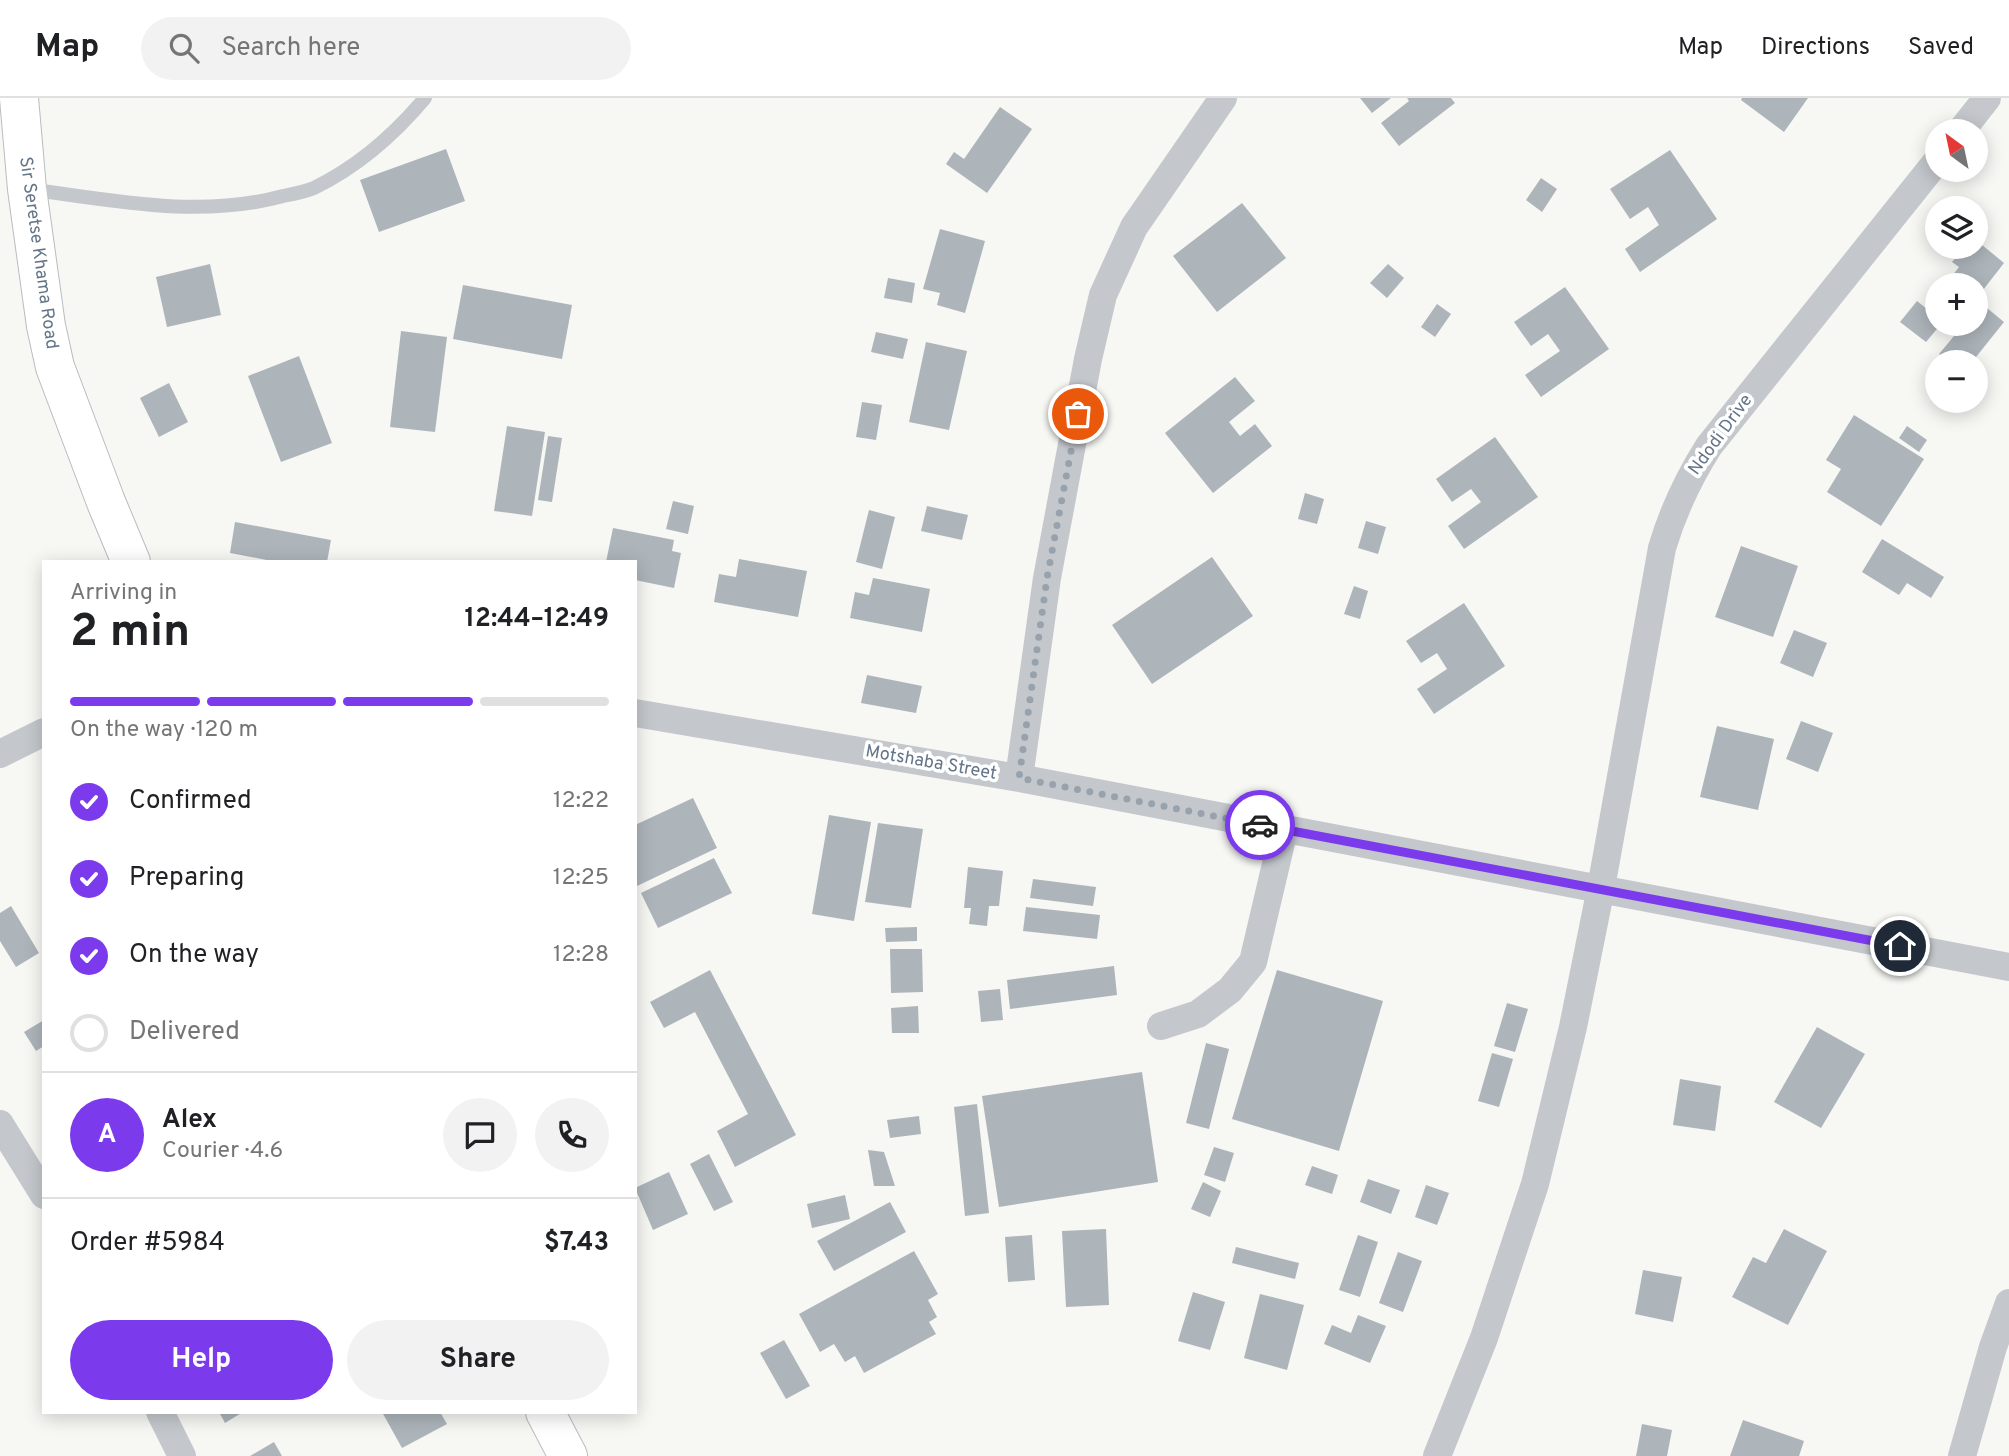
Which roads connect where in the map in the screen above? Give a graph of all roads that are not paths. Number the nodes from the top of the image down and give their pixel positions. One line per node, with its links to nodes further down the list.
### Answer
1 (19, 98): 7 (main road, Sir Seretse Khama Road)
2 (425, 98): 7 (lane)
3 (1223, 98): 12 (street)
4 (1987, 98): 5 (street)
5 (1970, 119)
6 (1925, 176): 14 (street, Ndodi Drive)
7 (27, 189): 8 (main road, Sir Seretse Khama Road)
8 (130, 560)
9 (637, 713): 12 (street, Motshaba Street)
10 (42, 733): 11 (street)
11 (0, 754)
12 (1019, 778): 13 (street, Motshaba Street)
13 (1284, 830): 14 (street, Motshaba Street); 16 (street)
14 (1601, 888): 15 (street, Motshaba Street); 24 (street, Ndodi Drive)
15 (2009, 967)
16 (1161, 1026)
17 (0, 1124): 18 (street)
18 (42, 1192)
19 (2009, 1303): 25 (street)
20 (161, 1414): 22 (street)
21 (546, 1414): 23 (main road)
22 (182, 1456)
23 (568, 1456)
24 (1437, 1456)
25 (1962, 1456)

